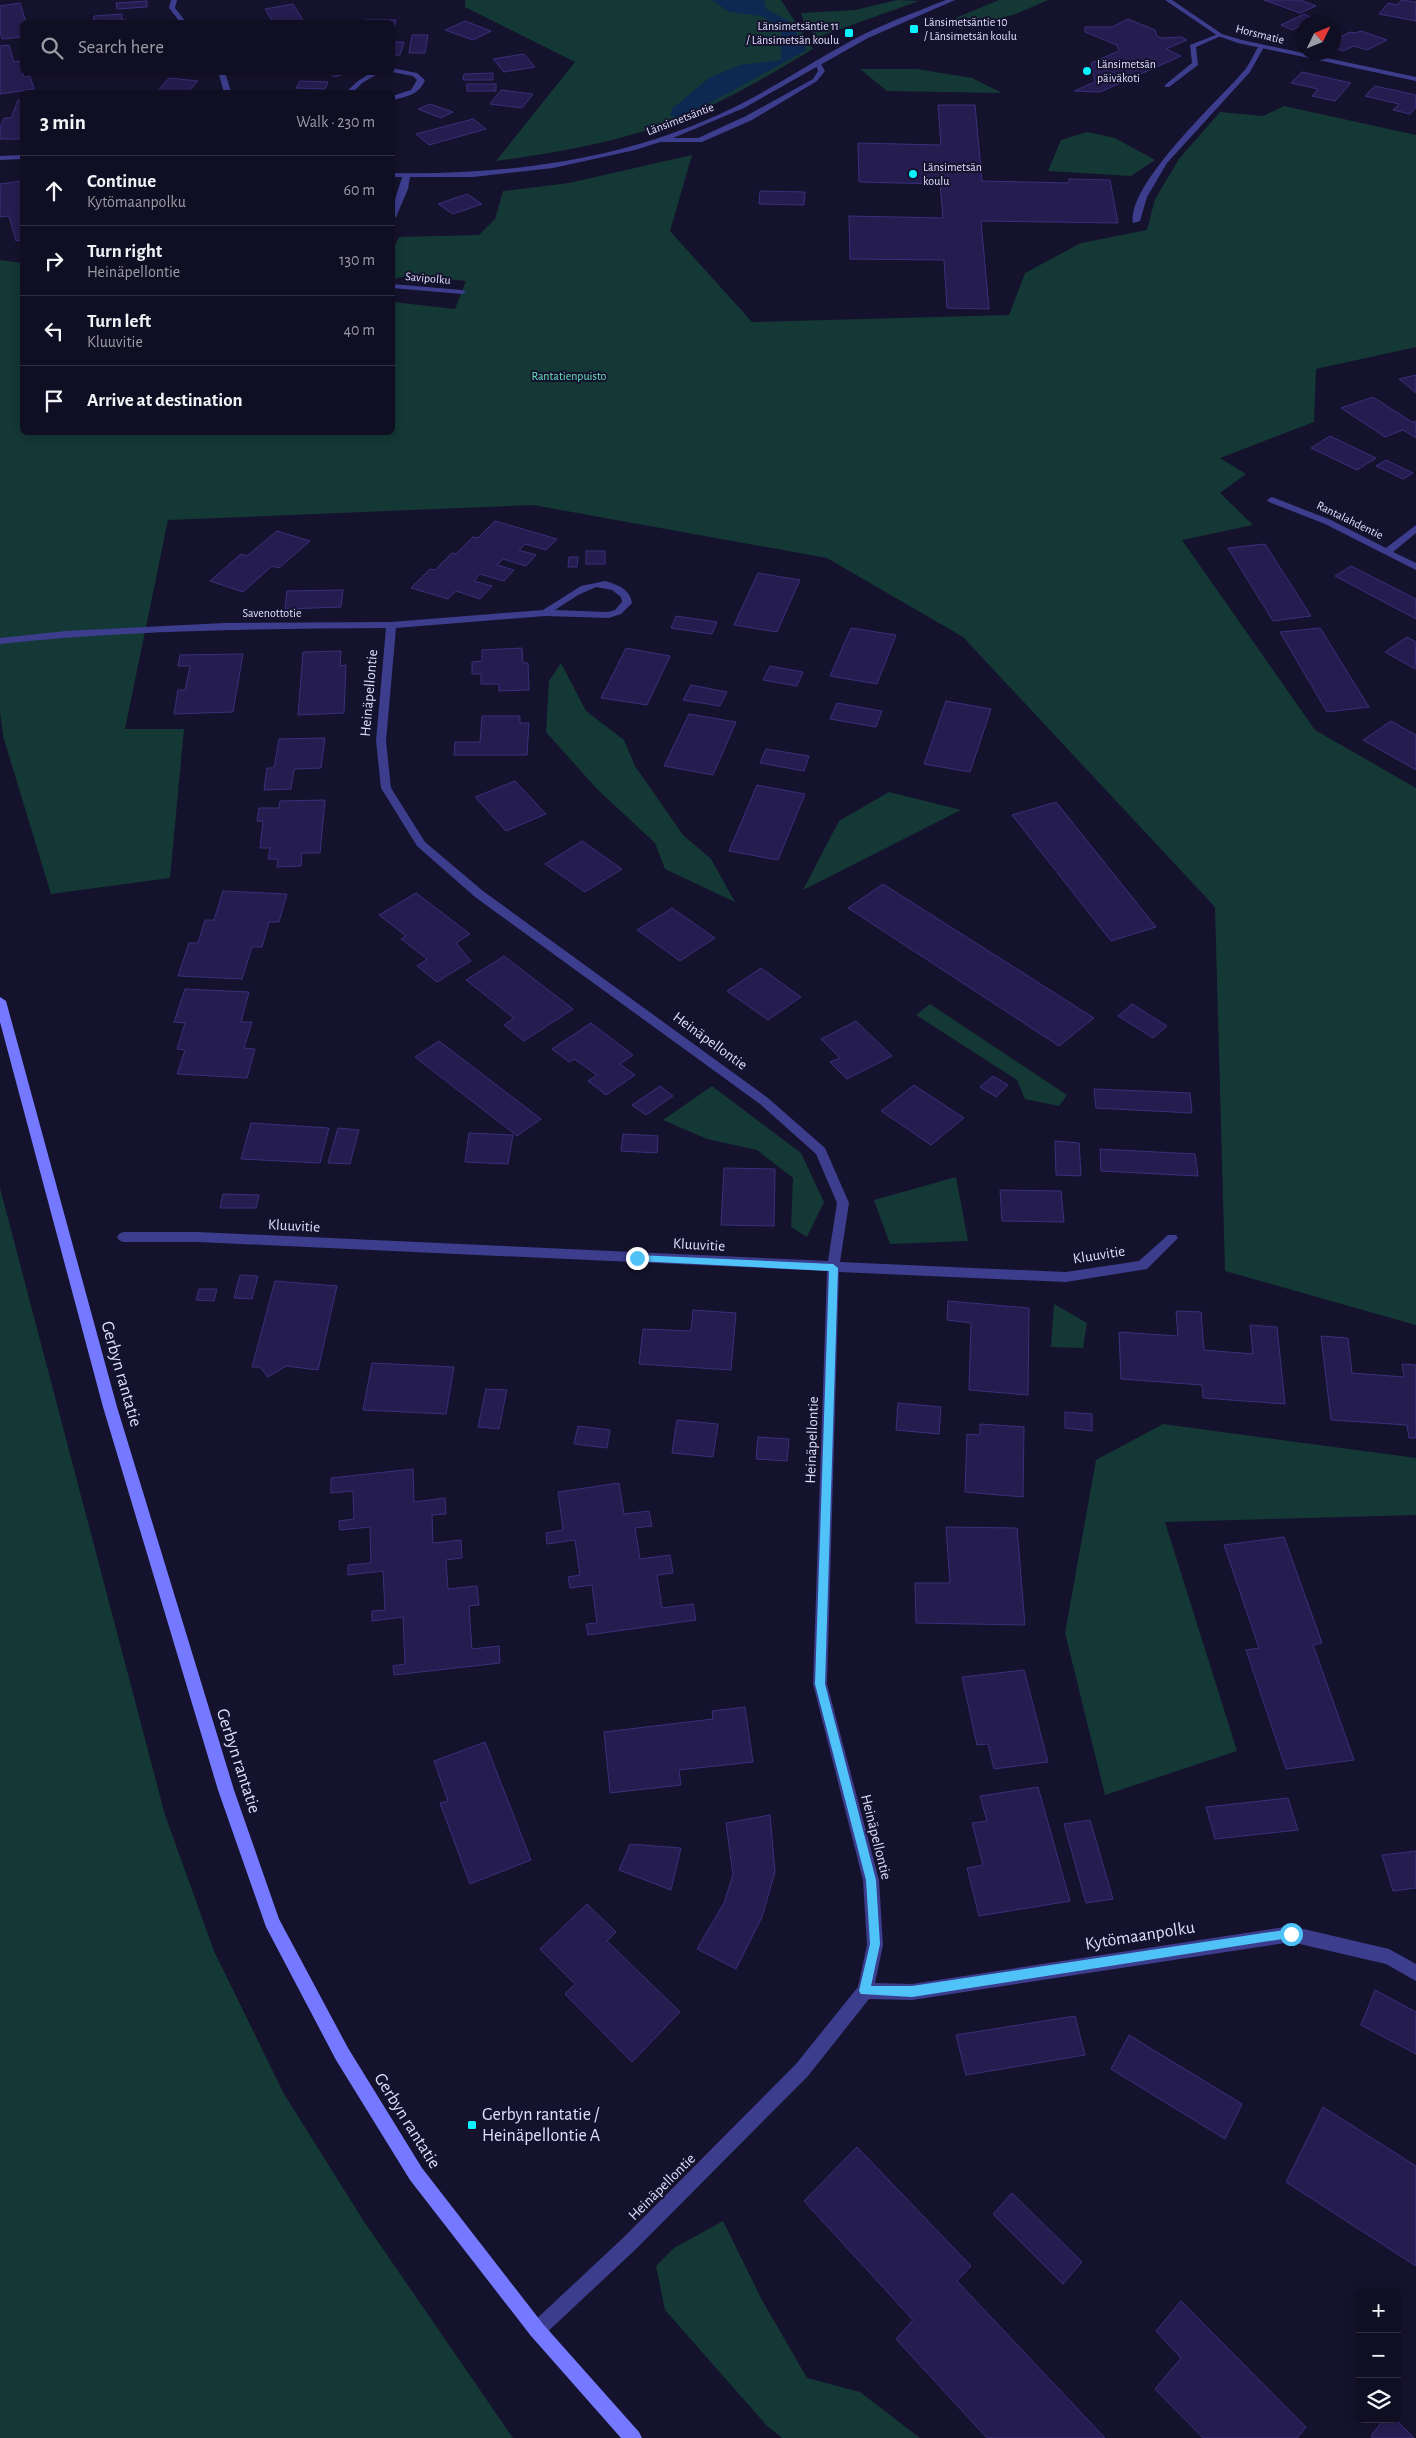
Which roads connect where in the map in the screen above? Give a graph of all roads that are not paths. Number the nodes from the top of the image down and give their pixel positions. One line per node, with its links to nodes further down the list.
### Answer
1 (174, 0): 4 (street)
2 (952, 0): 7 (street, Länsimetsäntie)
3 (1168, 0): 5 (street, Horsmatie)
4 (181, 20)
5 (1220, 35): 6 (street, Horsmatie); 12 (street)
6 (1262, 47): 11 (street, Horsmatie); 22 (street)
7 (817, 62): 16 (street, Länsimetsäntie); 16 (street)
8 (395, 71): 15 (street)
9 (222, 75): 13 (street)
10 (373, 75): 14 (street)
11 (1416, 79)
12 (1167, 86)
13 (227, 90)
14 (351, 90)
15 (395, 97)
16 (661, 140): 20 (street, Länsimetsäntie)
17 (20, 157): 18 (street)
18 (0, 158)
19 (395, 175): 20 (street, Länsimetsäntie)
20 (406, 176): 21 (street)
21 (395, 210)
22 (1136, 221)
23 (395, 286): 24 (street, Savipolku)
24 (462, 292)
25 (1272, 500): 27 (street, Rantalahdentie)
26 (1416, 528): 27 (street)
27 (1387, 552): 28 (street, Rantalahdentie)
28 (1416, 567)
29 (545, 614): 29 (street, Savenottotie); 30 (street, Savenottotie)
30 (391, 625): 31 (street, Savenottotie); 35 (street, Heinäpellontie)
31 (0, 641)
32 (0, 1001): 38 (main road, Gerbyn rantatie)
33 (122, 1237): 35 (street, Kluuvitie)
34 (1172, 1238): 35 (street, Kluuvitie)
35 (833, 1268): 37 (street, Heinäpellontie)
36 (1416, 1973): 37 (street, Kytömaanpolku)
37 (864, 1991): 38 (street, Heinäpellontie)
38 (537, 2330): 39 (main road, Gerbyn rantatie)
39 (633, 2438)

